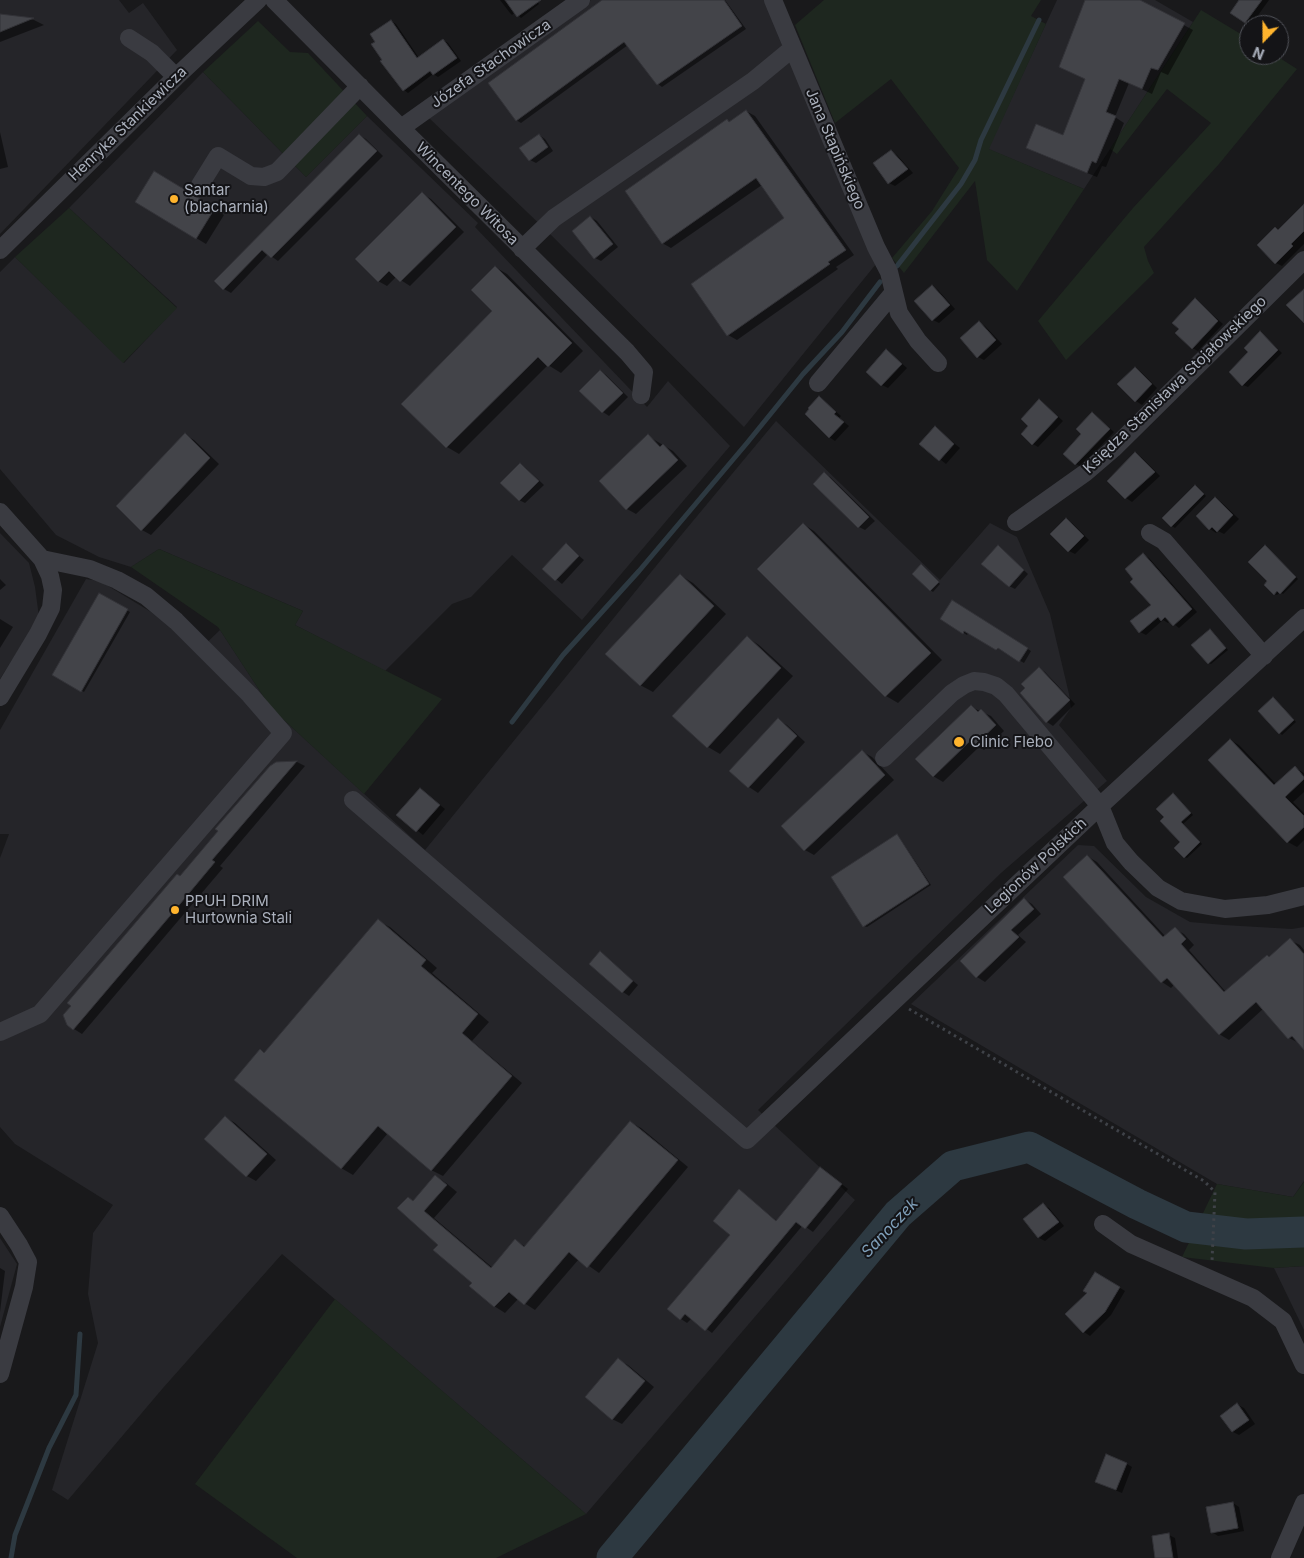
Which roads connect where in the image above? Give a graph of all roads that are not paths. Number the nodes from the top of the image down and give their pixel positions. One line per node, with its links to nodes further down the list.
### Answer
1 (258, 0): 7 (street, Henryka Stankiewicza)
2 (274, 0): 8 (street, Wincentego Witosa)
3 (581, 0): 9 (street, Józefa Stachowicza)
4 (773, 0): 6 (street, Jana Stapińskiego)
5 (129, 38): 7 (street)
6 (793, 48): 11 (street); 14 (street, Jana Stapińskiego)
7 (176, 77): 12 (street, Henryka Stankiewicza)
8 (360, 86): 9 (street, Wincentego Witosa); 10 (street)
9 (400, 128): 11 (street, Wincentego Witosa)
10 (200, 185)
11 (522, 249): 17 (street, Wincentego Witosa)
12 (0, 250)
13 (1304, 260): 19 (street, Księdza Stanisława Stojałowskiego)
14 (894, 295): 15 (street, Jana Stapińskiego); 16 (street)
15 (938, 363)
16 (818, 383)
17 (641, 395)
18 (0, 512): 21 (street)
19 (1016, 522)
20 (1150, 533): 23 (street)
21 (42, 559): 24 (street); 29 (street)
22 (1304, 618): 23 (street, Legionów Polskich)
23 (1264, 656): 27 (street, Legionów Polskich)
24 (0, 697)
25 (884, 758): 27 (street)
26 (353, 800): 27 (street, Legionów Polskich)
27 (1100, 806): 28 (street)
28 (1304, 896)
29 (0, 1032)
30 (0, 1216): 33 (street)
31 (1102, 1224): 32 (street)
32 (1304, 1365)
33 (0, 1374)
34 (1304, 1503): 35 (street)
35 (1280, 1558)

